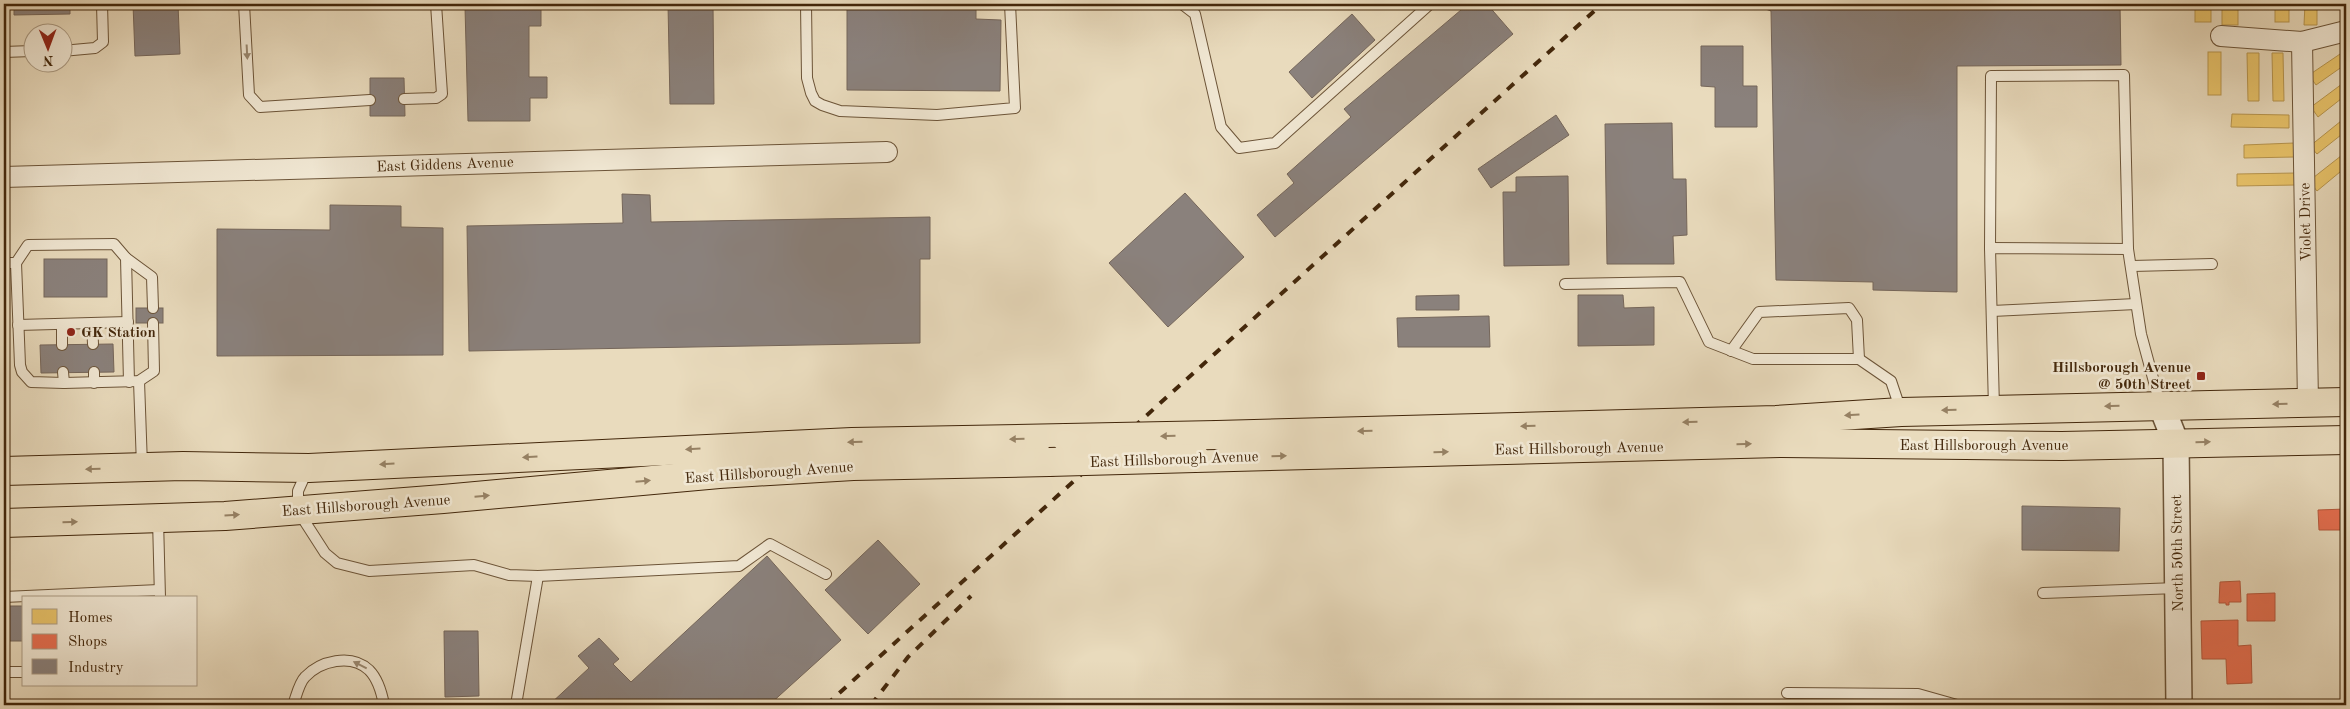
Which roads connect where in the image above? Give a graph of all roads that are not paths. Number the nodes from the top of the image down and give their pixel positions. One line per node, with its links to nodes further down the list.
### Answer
1 (102, 4): 11 (lane)
2 (244, 4): 15 (lane, one-way to 15)
3 (436, 4): 14 (lane)
4 (806, 4): 5 (lane)
5 (1010, 4)
6 (1182, 4): 7 (lane)
7 (1430, 4)
8 (2346, 31): 10 (street)
9 (2221, 36): 10 (street)
10 (2302, 42): 44 (street, Violet Drive)
11 (72, 50)
12 (22, 51): 13 (lane)
13 (4, 52)
14 (404, 99)
15 (370, 100)
16 (887, 152): 17 (street, East Giddens Avenue)
17 (4, 177)
18 (1990, 248): 19 (lane); 19 (lane); 28 (lane)
19 (2128, 249): 24 (lane)
20 (126, 258): 21 (lane); 27 (lane); 29 (lane)
21 (16, 263): 22 (lane); 33 (lane)
22 (4, 264)
23 (2212, 264): 24 (lane)
24 (2132, 266): 26 (lane)
25 (1565, 284): 36 (lane)
26 (2136, 304): 28 (lane); 45 (lane)
27 (152, 308)
28 (1992, 311): 46 (lane)
29 (128, 322): 32 (lane); 40 (lane)
30 (152, 323): 40 (lane)
31 (62, 324): 32 (lane); 33 (lane); 35 (lane)
32 (92, 324): 34 (lane)
33 (18, 325): 42 (lane)
34 (93, 344)
35 (62, 345)
36 (1731, 351): 37 (lane); 37 (lane)
37 (1859, 359): 47 (lane)
38 (64, 372): 42 (lane)
39 (94, 372): 41 (lane)
40 (134, 381): 41 (lane); 51 (lane)
41 (94, 383): 42 (lane)
42 (64, 384)
43 (2346, 402): 44 (main road, East Hillsborough Avenue)
44 (2308, 403): 45 (main road, East Hillsborough Avenue, one-way to 45)
45 (2160, 405): 46 (main road, East Hillsborough Avenue, one-way to 46); 49 (street, North 50th Street)
46 (1994, 409): 47 (main road, East Hillsborough Avenue, one-way to 47)
47 (1901, 412): 52 (main road, East Hillsborough Avenue, one-way to 52, bridge)
48 (2346, 440): 49 (main road, East Hillsborough Avenue, one-way to 48)
49 (2176, 443): 55 (main road, East Hillsborough Avenue, one-way to 49, bridge); 62 (street, North 50th Street)
50 (4, 459): 53 (main road)
51 (142, 468): 52 (main road, East Hillsborough Avenue); 53 (main road, East Hillsborough Avenue, one-way to 53)
52 (309, 468): 55 (lane)
53 (32, 470): 54 (main road, East Hillsborough Avenue)
54 (4, 471)
55 (298, 510): 56 (main road, East Hillsborough Avenue, one-way to 55); 61 (lane)
56 (158, 519): 58 (main road, East Hillsborough Avenue, one-way to 56); 64 (lane)
57 (4, 523): 58 (main road, East Hillsborough Avenue)
58 (30, 523): 59 (main road)
59 (4, 536)
60 (826, 574): 61 (lane)
61 (538, 576): 73 (lane)
62 (2178, 588): 63 (lane); 75 (street, North 50th Street)
63 (2043, 593)
64 (159, 594): 65 (lane)
65 (56, 596)
66 (4, 597): 67 (lane)
67 (22, 597)
68 (4, 672): 69 (lane)
69 (22, 672)
70 (1787, 693): 74 (lane)
71 (293, 705): 72 (lane, one-way to 71)
72 (384, 705)
73 (516, 705)
74 (1957, 705)
75 (2179, 705)

